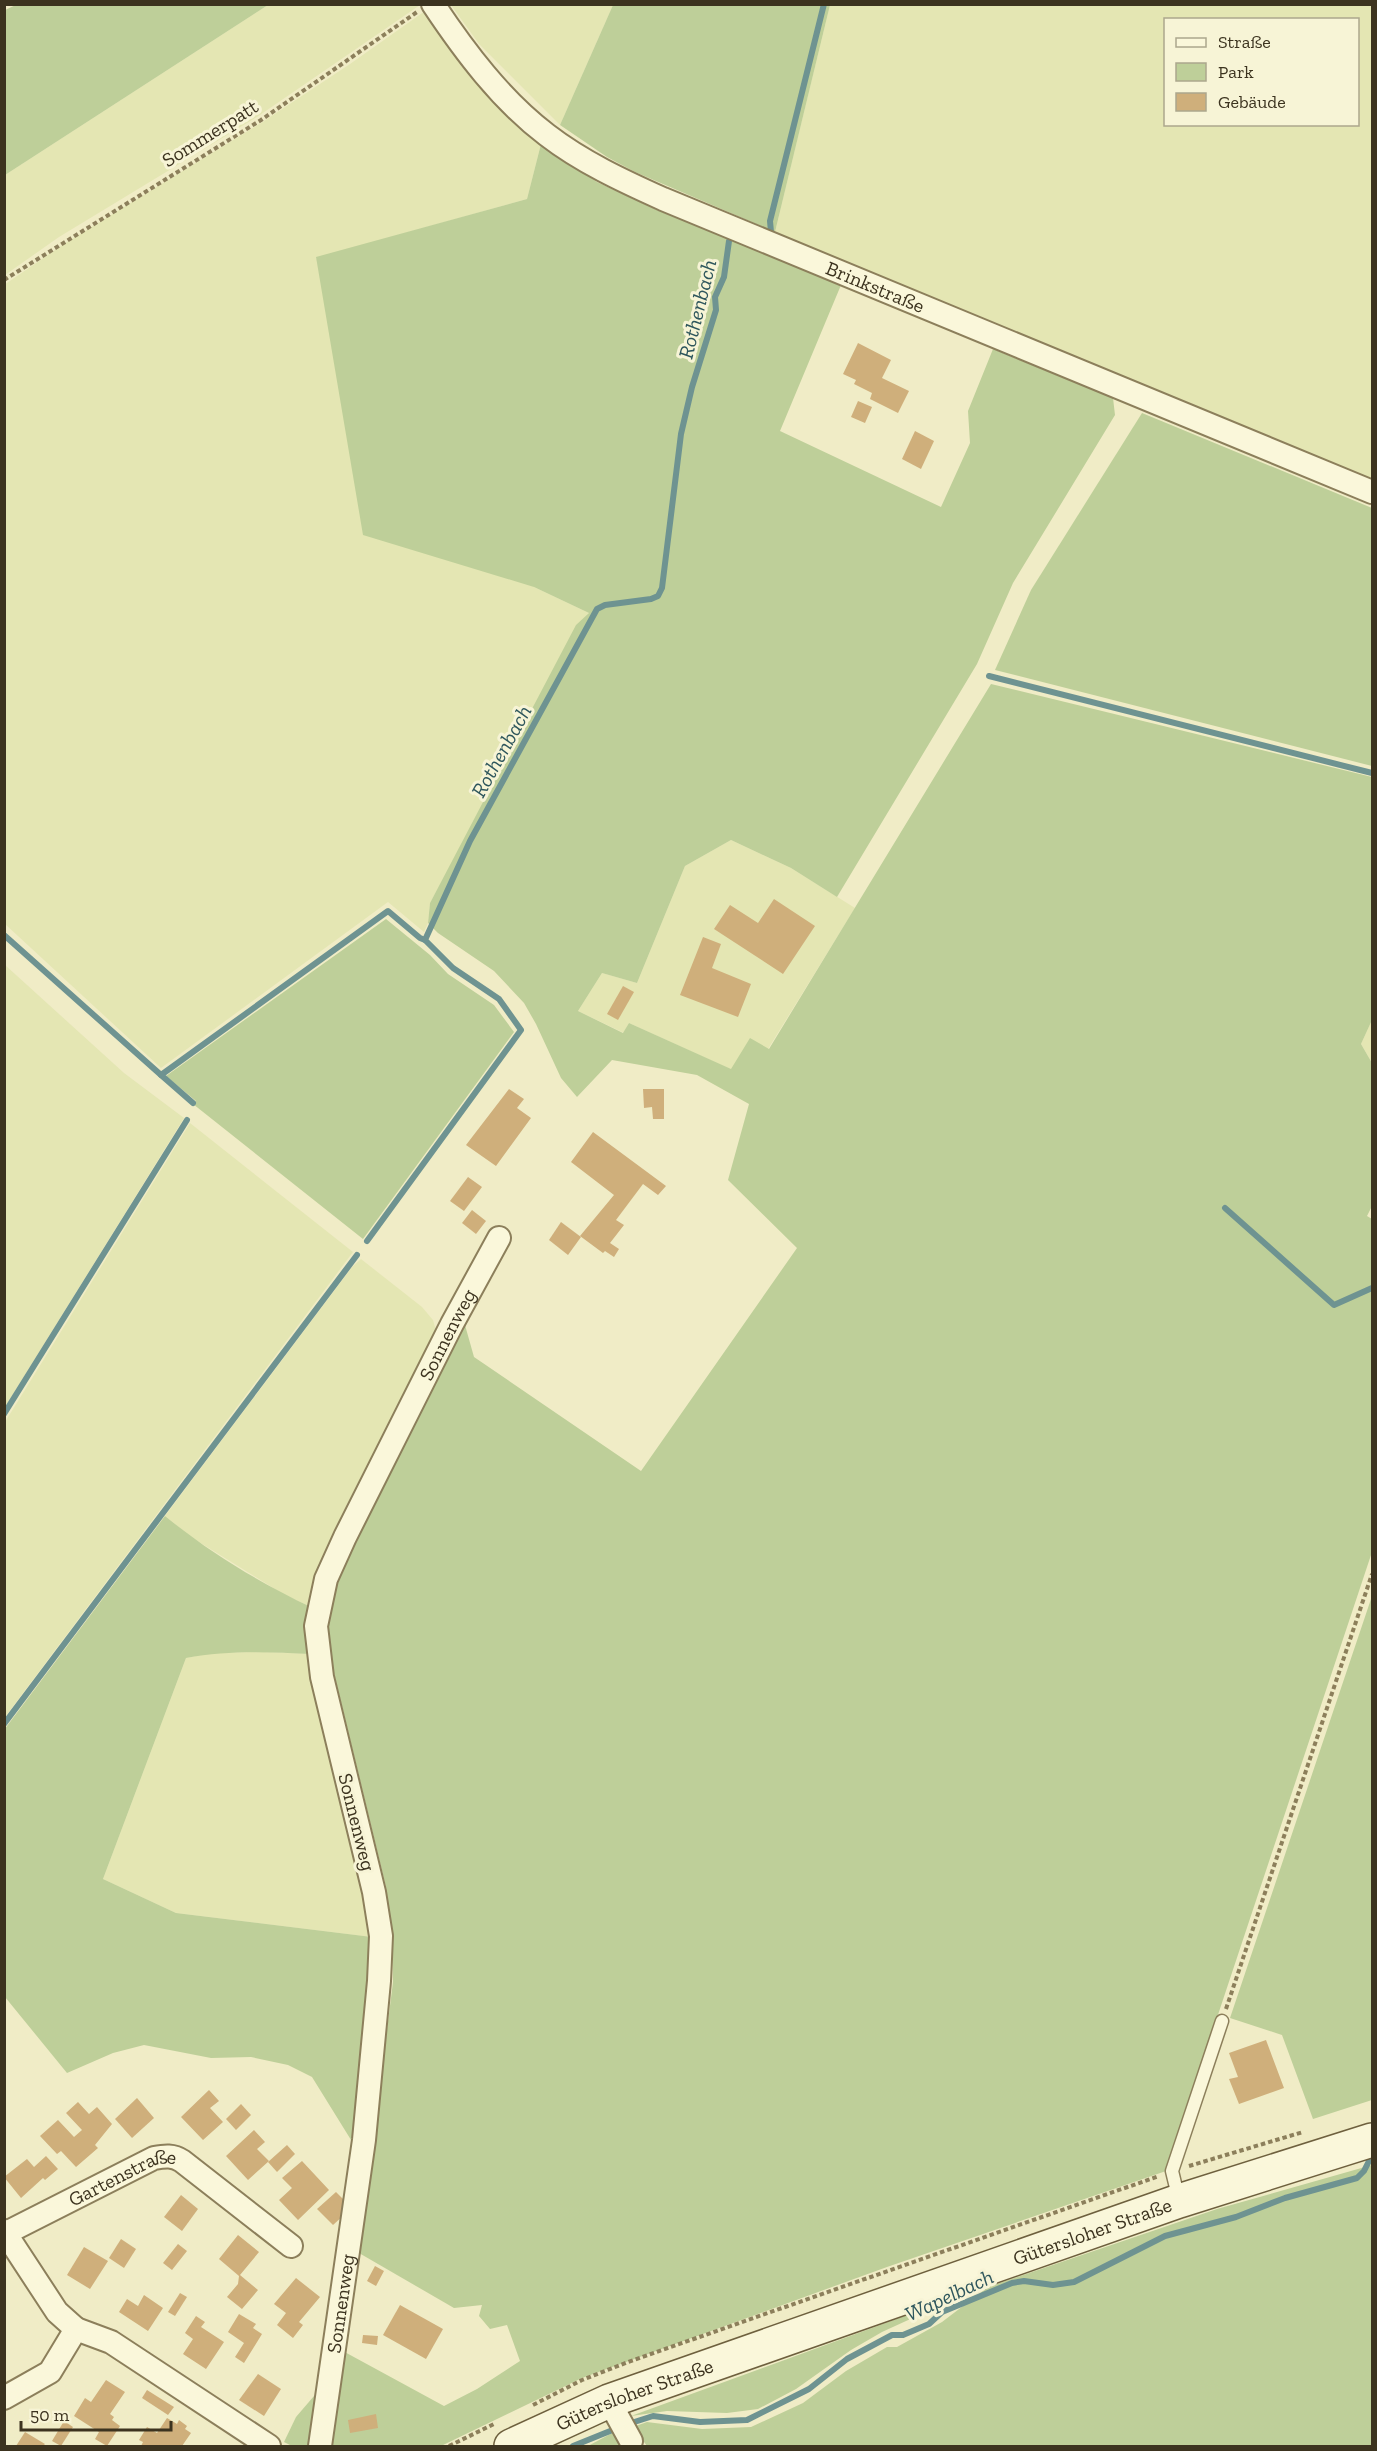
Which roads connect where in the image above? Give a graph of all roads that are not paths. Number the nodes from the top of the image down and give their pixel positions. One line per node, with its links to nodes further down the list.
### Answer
1 (426, 8): 2 (street, Brinkstraße)
2 (1372, 492)
3 (499, 1238): 14 (street, Sonnenweg)
4 (1222, 2021): 6 (lane)
5 (1372, 2140): 6 (main road, Gütersloher Straße)
6 (1179, 2201): 11 (main road, Gütersloher Straße)
7 (5, 2232): 8 (street, Gartenstraße); 9 (street, Gartenstraße)
8 (291, 2246)
9 (76, 2329): 10 (street); 13 (street, Gartenstraße)
10 (4, 2398)
11 (609, 2401): 12 (street); 15 (main road, Gütersloher Straße)
12 (631, 2441)
13 (269, 2446)
14 (320, 2446)
15 (511, 2446)

